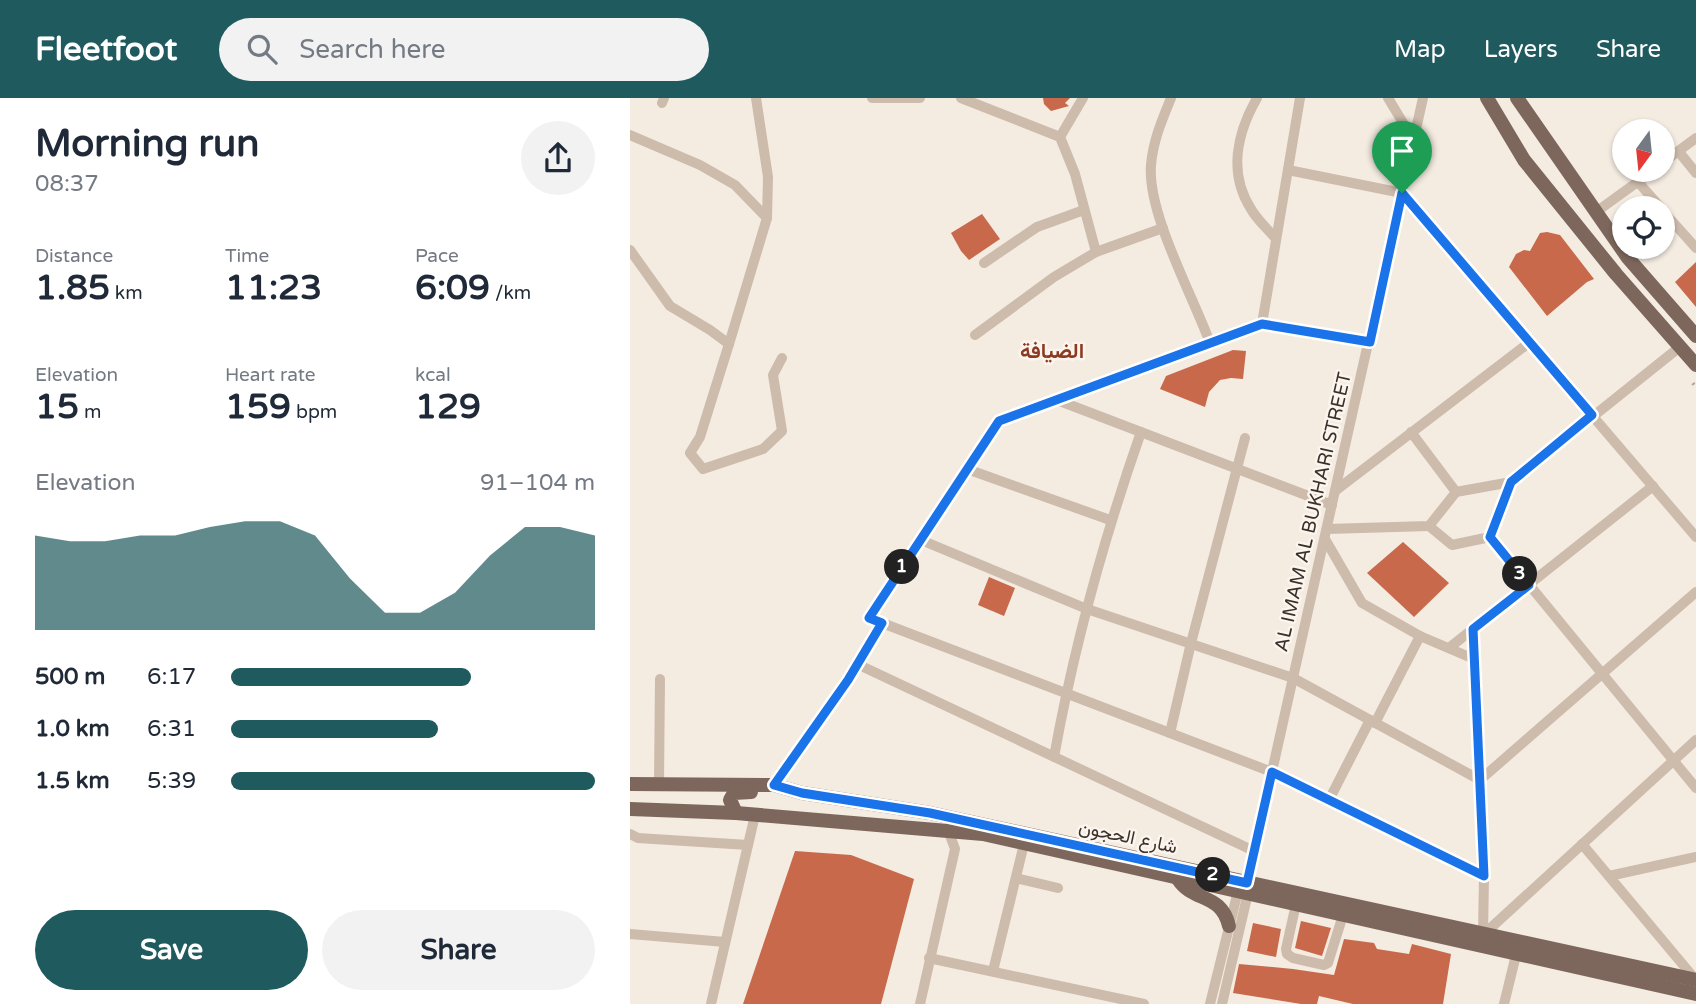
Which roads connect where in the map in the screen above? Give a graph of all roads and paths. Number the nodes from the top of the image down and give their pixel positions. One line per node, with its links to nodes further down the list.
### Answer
1 (756, 98): 26 (street)
2 (872, 98): 3 (street)
3 (920, 98)
4 (961, 98): 14 (street)
5 (1083, 98): 14 (street)
6 (1171, 98): 28 (street)
7 (1257, 98): 29 (street)
8 (1300, 98): 19 (street)
9 (1388, 98): 16 (street)
10 (1423, 98): 16 (street, AL IMAM AL BUKHARI STREET)
11 (1487, 98): 41 (main road)
12 (1517, 98): 25 (main road)
13 (630, 135): 26 (street)
14 (1060, 137): 24 (street)
15 (1696, 138): 17 (street)
16 (1414, 141): 22 (street, AL IMAM AL BUKHARI STREET)
17 (1679, 152): 18 (street); 20 (street)
18 (1675, 155)
19 (1288, 170): 22 (street); 29 (street)
20 (1696, 173)
21 (1638, 182): 23 (street); 25 (street)
22 (1402, 193): 37 (street, AL IMAM AL BUKHARI STREET); 38 (street)
23 (1650, 196)
24 (1084, 210): 32 (street); 33 (street)
25 (1596, 212): 36 (main road)
26 (766, 218): 40 (street)
27 (1675, 224): 30 (street)
28 (1163, 228): 32 (street); 39 (street)
29 (1276, 239): 34 (street)
30 (1696, 248)
31 (630, 250): 40 (street)
32 (1096, 252): 35 (street)
33 (984, 263)
34 (1262, 324): 37 (street); 39 (street)
35 (975, 335)
36 (1696, 336)
37 (1370, 342): 55 (street, AL IMAM AL BUKHARI STREET)
38 (1530, 342): 47 (street); 49 (street)
39 (1210, 343): 46 (street)
40 (729, 345): 42 (street)
41 (1681, 346): 43 (main road); 47 (street)
42 (782, 358)
43 (1696, 365)
44 (1696, 382): 45 (path)
45 (1692, 385)
46 (1056, 400): 48 (street); 52 (street)
47 (1592, 415): 53 (street); 54 (street)
48 (1141, 432): 51 (street); 58 (street)
49 (1411, 432): 55 (street); 56 (street)
50 (1245, 438): 51 (street)
51 (1236, 468): 57 (street); 70 (street)
52 (967, 470): 58 (street); 63 (street)
53 (1511, 482): 56 (street); 61 (street)
54 (1653, 486): 62 (street); 64 (street)
55 (1335, 491): 57 (street, AL IMAM AL BUKHARI STREET)
56 (1456, 492): 59 (street)
57 (1332, 505): 60 (street, AL IMAM AL BUKHARI STREET)
58 (1110, 520): 66 (street)
59 (1429, 526): 60 (street); 61 (street)
60 (1326, 534): 69 (street); 76 (street, AL IMAM AL BUKHARI STREET)
61 (1490, 537): 64 (street)
62 (1696, 537)
63 (921, 540): 66 (street); 67 (street)
64 (1529, 585): 68 (street); 74 (street)
65 (1696, 592): 74 (street)
66 (1087, 609): 70 (street); 77 (street)
67 (882, 623): 73 (street); 77 (street)
68 (1473, 629): 71 (street); 72 (street)
69 (1420, 636): 71 (street); 78 (street)
70 (1191, 643): 76 (street); 79 (street)
71 (1449, 648): 72 (street)
72 (1474, 659): 84 (street)
73 (858, 664): 81 (street); 87 (street)
74 (1602, 674): 82 (street); 84 (street)
75 (660, 678): 85 (street)
76 (1293, 678): 78 (street); 83 (street, AL IMAM AL BUKHARI STREET)
77 (1065, 693): 79 (street); 81 (street)
78 (1373, 721): 84 (street); 90 (street)
79 (1170, 733): 83 (street)
80 (1696, 740): 82 (street)
81 (1054, 757): 99 (street)
82 (1673, 760): 88 (street); 97 (street)
83 (1272, 772): 90 (street); 99 (street, AL IMAM AL BUKHARI STREET)
84 (1480, 780): 101 (street)
85 (659, 783): 86 (main road, شارع الحجون); 87 (main road, شارع الحجون)
86 (630, 784)
87 (774, 785): 89 (main road, شارع الحجون)
88 (1696, 788)
89 (802, 793): 92 (main road); 106 (main road, شارع الحجون)
90 (1329, 800): 101 (street)
91 (630, 809): 92 (main road, شارع الحجون)
92 (736, 813): 93 (main road, شارع الحجون)
93 (755, 815): 94 (main road, شارع الحجون); 98 (street)
94 (948, 830): 96 (main road, شارع الحجون); 114 (street)
95 (630, 834): 98 (street)
96 (1024, 844): 103 (street); 104 (main road, شارع الحجون)
97 (1582, 844): 102 (street); 111 (street)
98 (748, 845): 112 (street)
99 (1254, 851): 106 (street, AL IMAM AL BUKHARI STREET)
100 (1696, 857): 102 (street)
101 (1484, 876): 111 (street)
102 (1609, 876): 116 (street)
103 (1016, 878): 105 (street); 115 (street)
104 (1178, 879): 106 (main road, شارع الحجون); 109 (main road)
105 (1058, 888)
106 (1244, 889): 107 (main road, شارع الحجون); 109 (street); 111 (main road, شارع الحجون); 122 (street)
107 (1296, 904): 108 (main road, شارع الحجون); 108 (street)
108 (1343, 915): 113 (main road, شارع الحجون)
109 (1229, 926): 121 (street)
110 (630, 934): 112 (street)
111 (1483, 935): 116 (main road, شارع الحجون)
112 (725, 942): 118 (street)
113 (1516, 955): 116 (main road, شارع الحجون); 123 (street)
114 (929, 958): 115 (street); 119 (street)
115 (993, 971): 117 (street)
116 (1696, 984)
117 (1098, 998): 120 (street)
118 (711, 1004)
119 (920, 1004)
120 (1144, 1004)
121 (1210, 1004)
122 (1222, 1004)
123 (1504, 1004)

